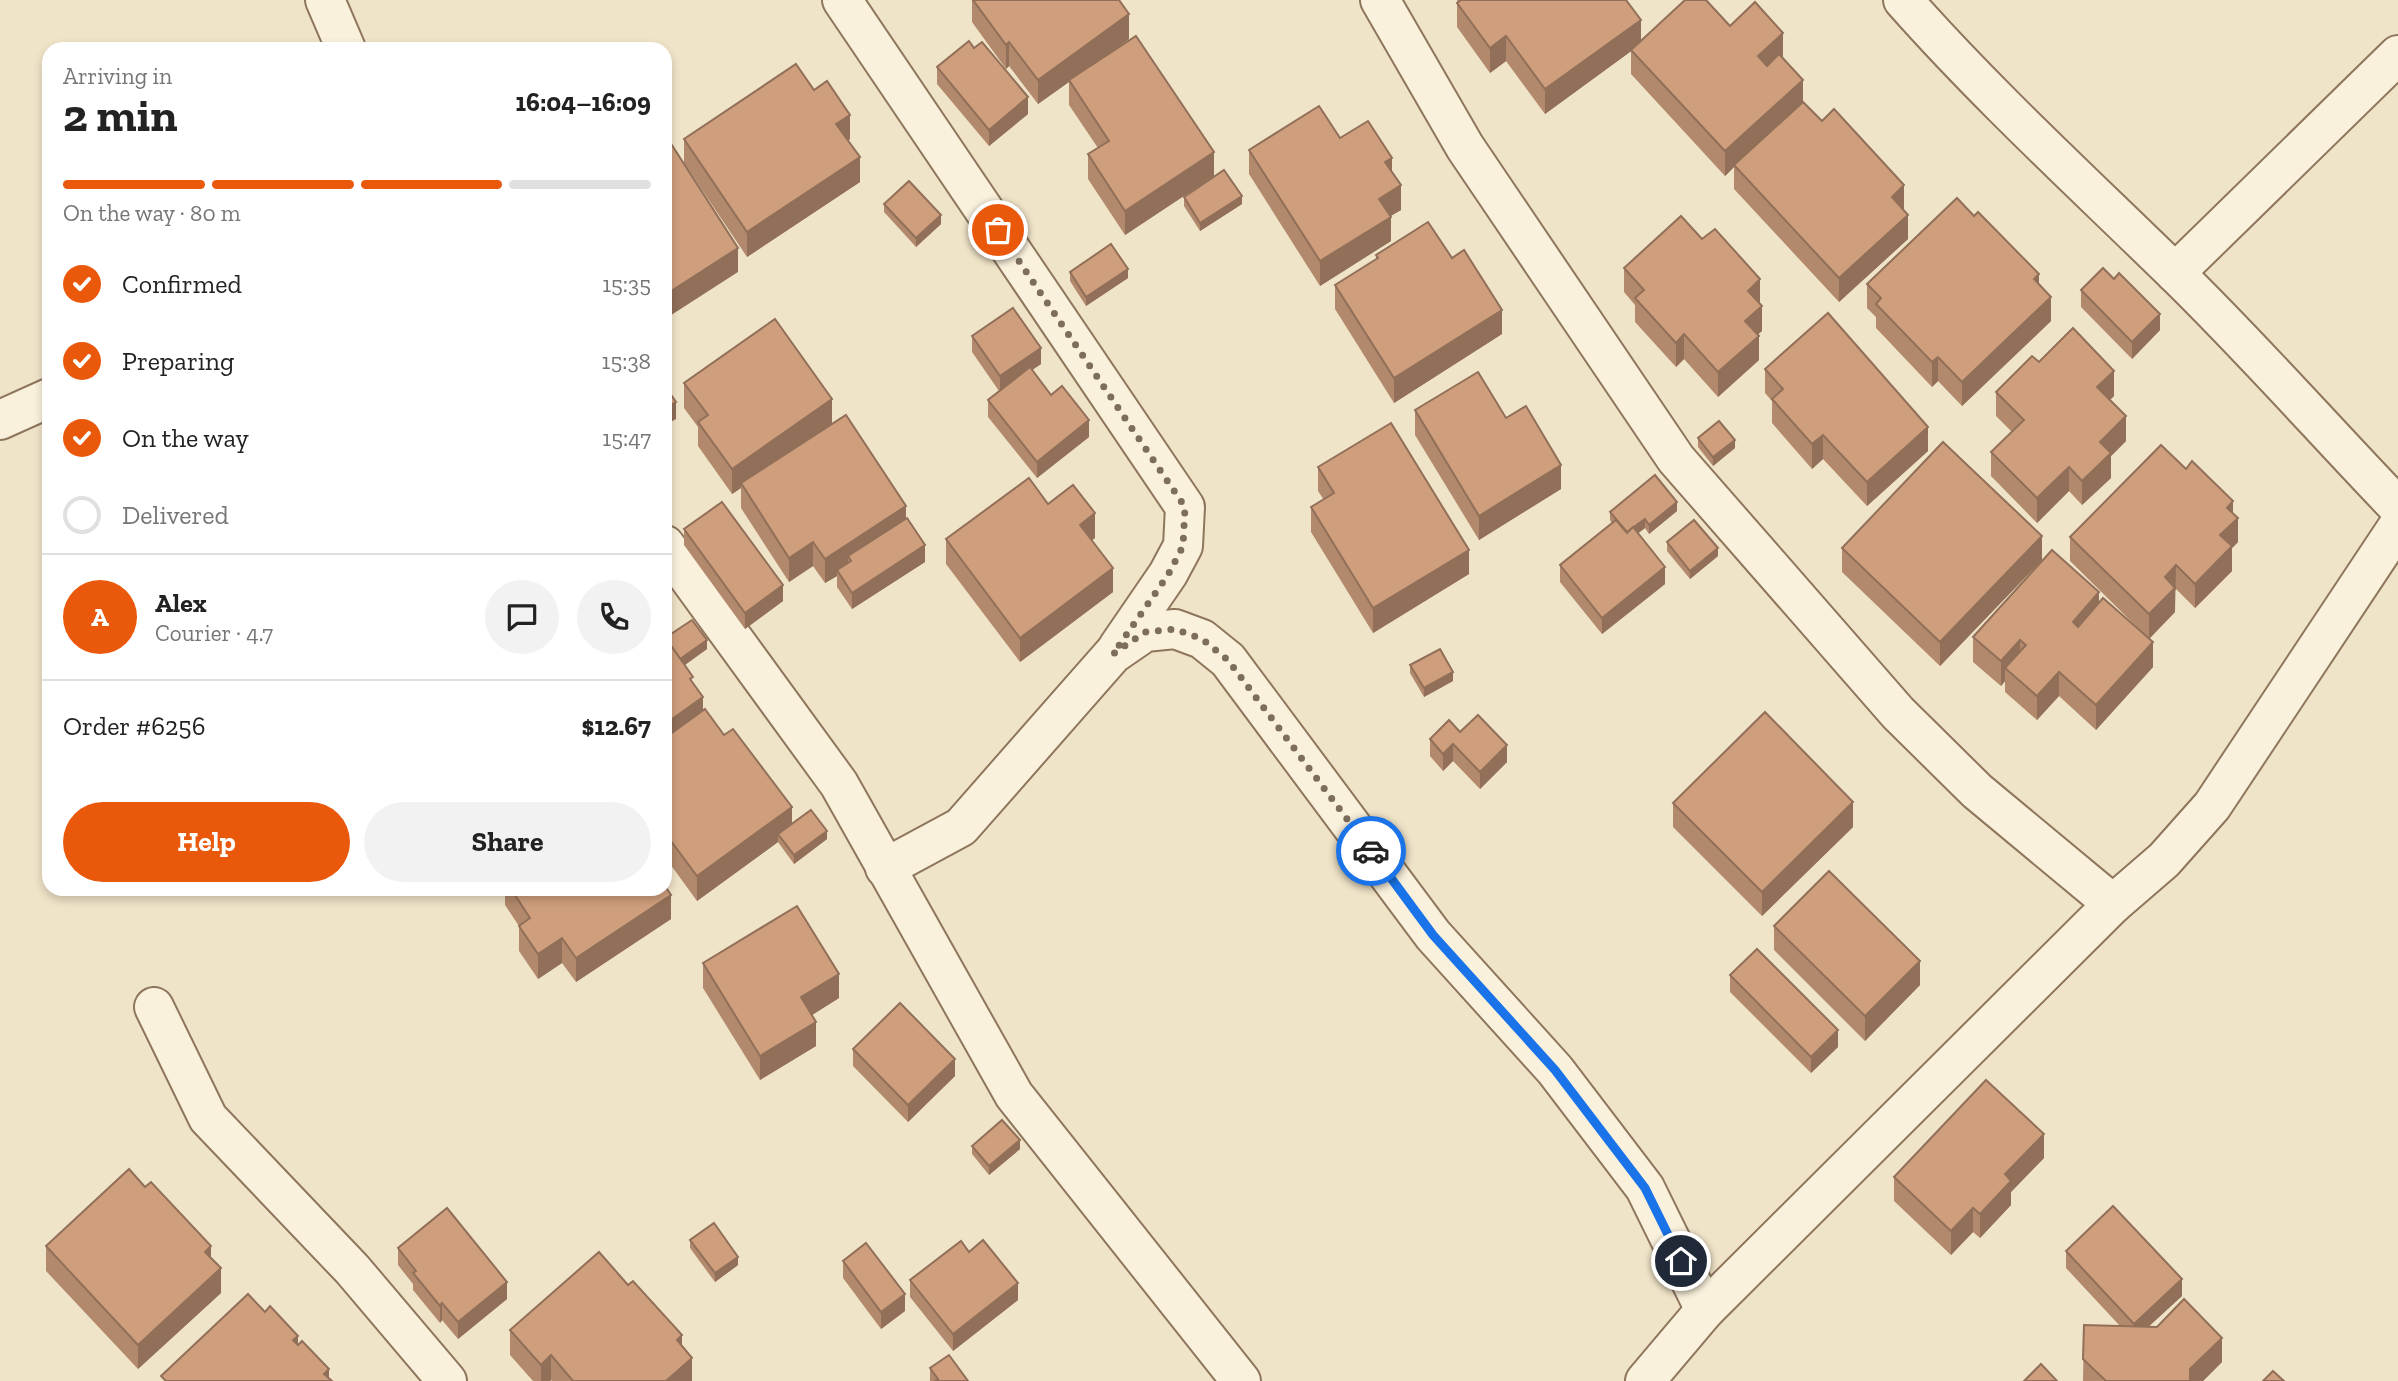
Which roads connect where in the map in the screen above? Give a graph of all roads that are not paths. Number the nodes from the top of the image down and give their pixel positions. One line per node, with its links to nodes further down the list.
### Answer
1 (325, 0): 5 (street)
2 (842, 0): 13 (street)
3 (1380, 0): 15 (street)
4 (1903, 0): 7 (street)
5 (343, 42)
6 (2398, 55): 7 (street)
7 (2175, 273): 10 (street)
8 (42, 401): 9 (street)
9 (0, 420)
10 (2398, 507)
11 (2398, 526): 15 (street)
12 (672, 555): 14 (street)
13 (1113, 654): 14 (street); 17 (street)
14 (885, 867): 19 (street)
15 (2113, 904): 17 (street)
16 (155, 1007): 18 (street)
17 (1705, 1310): 20 (street)
18 (447, 1381)
19 (1241, 1381)
20 (1645, 1381)

